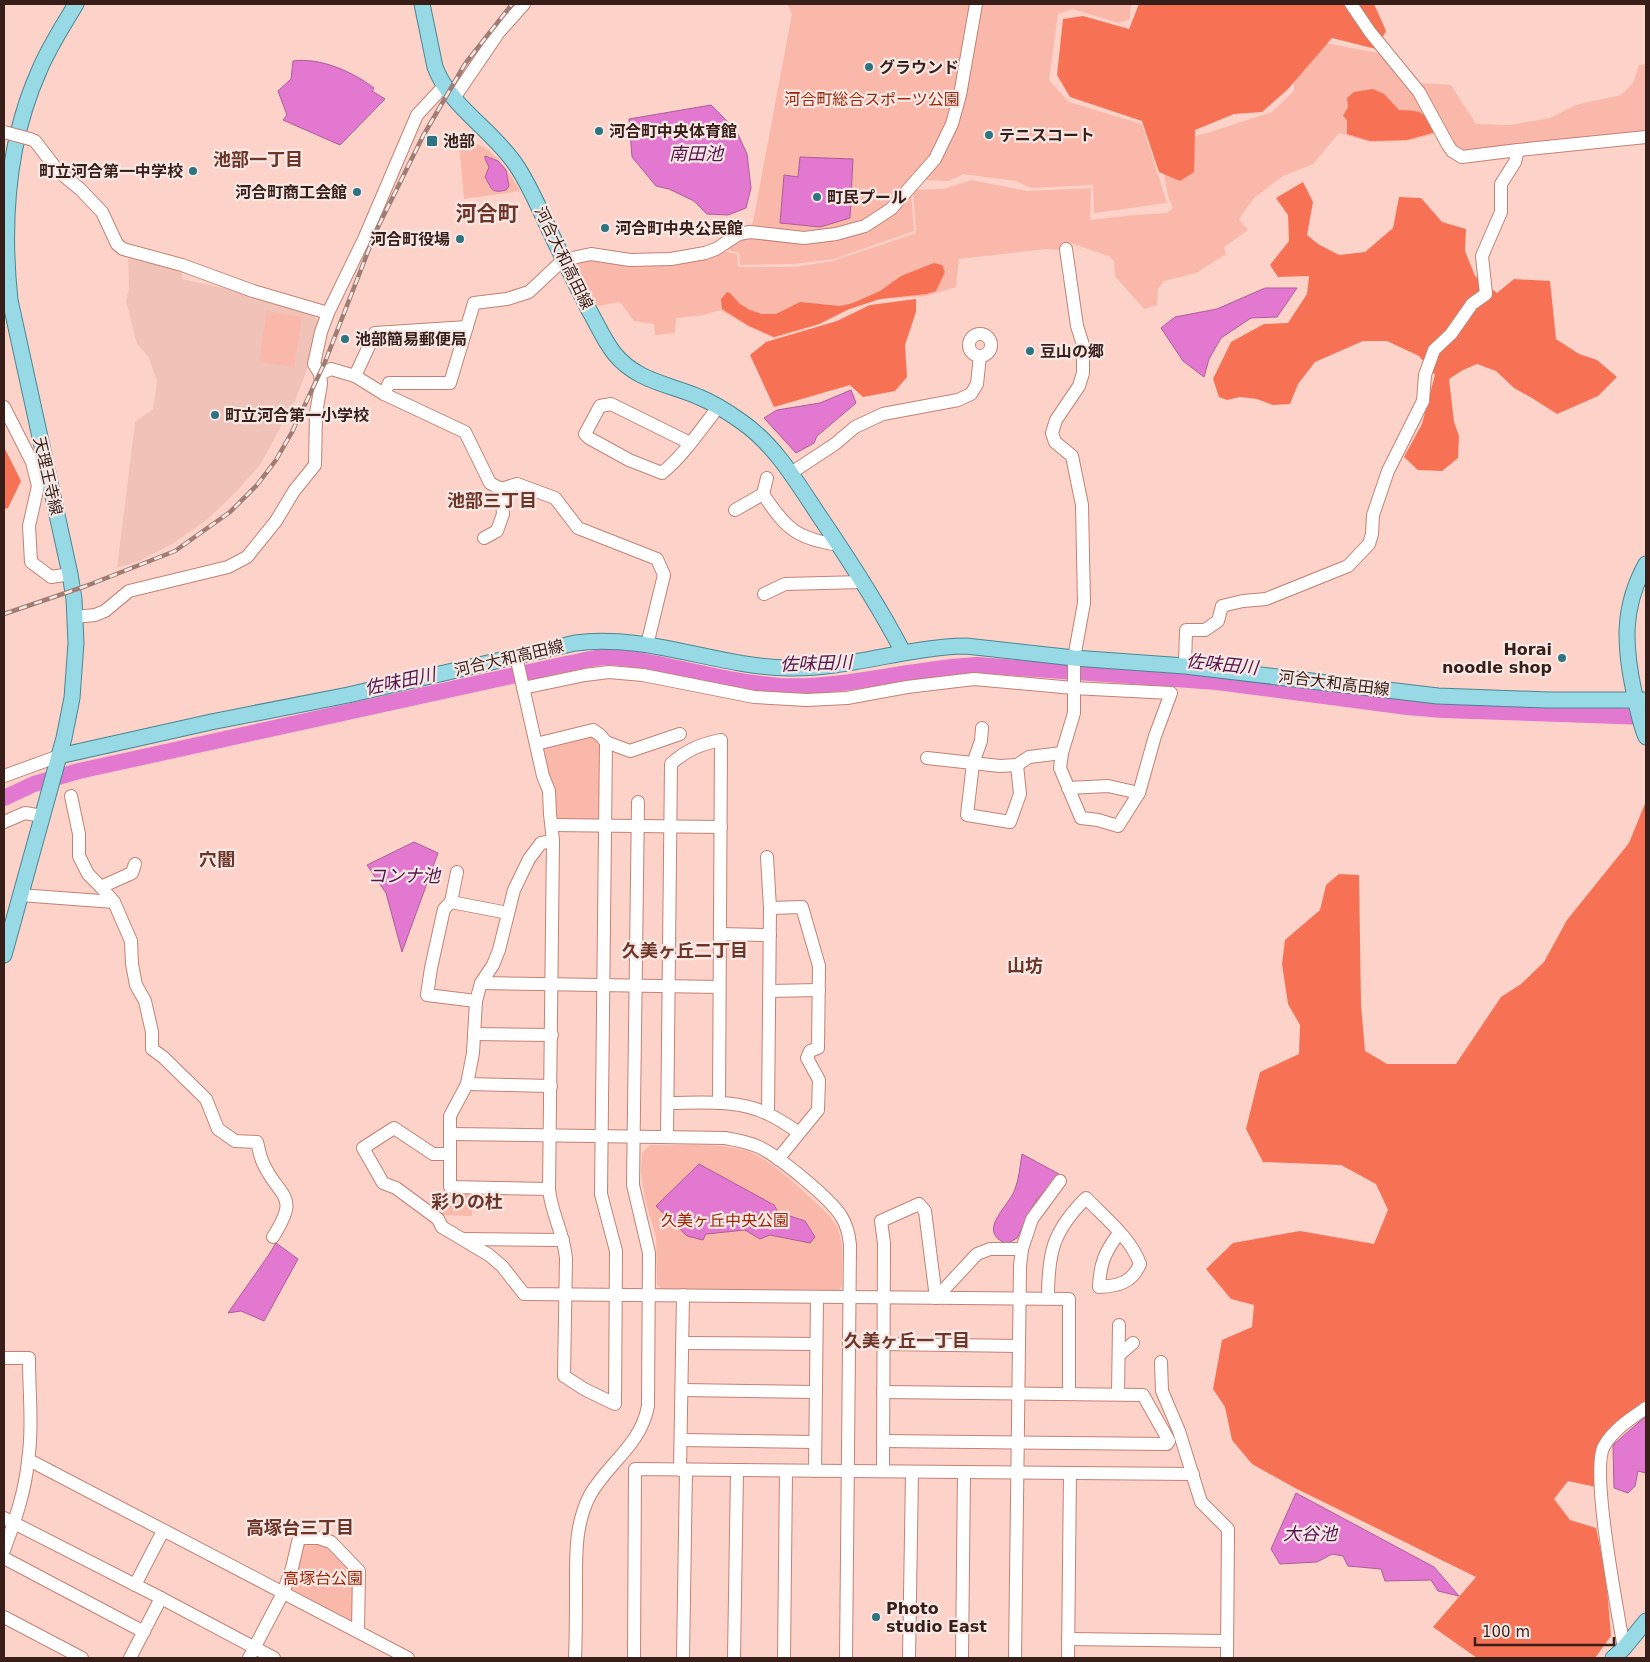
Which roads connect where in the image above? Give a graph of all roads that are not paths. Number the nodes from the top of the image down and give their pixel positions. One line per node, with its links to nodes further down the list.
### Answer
1 (76, 4): 29 (main road, 天理王寺線)
2 (422, 4): 6 (main road, 河合大和高田線)
3 (524, 4): 6 (street)
4 (976, 4): 11 (street)
5 (1351, 4): 9 (street)
6 (449, 92): 11 (main road, 河合大和高田線); 12 (street)
7 (4, 132): 12 (street, bridge)
8 (1646, 137): 9 (street)
9 (1518, 150): 37 (street)
10 (1066, 249): 36 (street)
11 (563, 260): 13 (street); 18 (main road, 河合大和高田線)
12 (328, 313): 15 (street)
13 (467, 327): 16 (street); 17 (street)
14 (980, 356): 21 (street)
15 (320, 374): 16 (street); 32 (street)
16 (354, 376): 17 (street)
17 (384, 394): 23 (street)
18 (719, 406): 20 (street); 21 (main road, 河合大和高田線)
19 (4, 407): 29 (street)
20 (690, 443): 20 (street)
21 (791, 474): 27 (main road, 河合大和高田線)
22 (767, 478): 24 (street)
23 (500, 489): 26 (street); 33 (street)
24 (763, 494): 25 (street); 27 (street)
25 (735, 510)
26 (484, 538)
27 (840, 545): 30 (main road, 河合大和高田線)
28 (1646, 564): 40 (main road)
29 (70, 574): 32 (main road, 天理王寺線)
30 (862, 582): 31 (street); 34 (main road, 河合大和高田線)
31 (764, 594)
32 (75, 618): 48 (main road, 天理王寺線)
33 (647, 645): 34 (main road, 河合大和高田線); 35 (main road, 河合大和高田線)
34 (903, 652): 36 (main road, 河合大和高田線)
35 (516, 656): 38 (street); 48 (main road, 河合大和高田線)
36 (1074, 658): 37 (main road, 河合大和高田線); 39 (street)
37 (1185, 666): 40 (main road, 河合大和高田線)
38 (523, 688): 39 (street); 45 (street)
39 (1073, 688): 46 (street); 53 (street)
40 (1640, 703): 43 (main road)
41 (982, 728): 49 (street)
42 (680, 734): 44 (street)
43 (1645, 734)
44 (606, 742): 45 (street); 59 (street)
45 (536, 744): 58 (street)
46 (1062, 753): 50 (street); 52 (street)
47 (927, 758): 49 (street)
48 (58, 760): 51 (street); 56 (main road, 天理王寺線)
49 (973, 763): 50 (street); 50 (street)
50 (1017, 765)
51 (4, 776)
52 (1068, 788): 53 (street); 53 (street)
53 (1139, 794)
54 (71, 796): 67 (street)
55 (638, 802): 60 (street)
56 (43, 816): 57 (street); 68 (main road, 天理王寺線)
57 (4, 822)
58 (552, 825): 59 (street); 63 (street)
59 (605, 825): 60 (street); 78 (street)
60 (637, 826): 61 (street); 79 (street)
61 (670, 826): 62 (street); 62 (street); 80 (street)
62 (721, 827): 73 (street)
63 (554, 840): 72 (street); 77 (street)
64 (767, 857): 71 (street)
65 (135, 864): 67 (street)
66 (457, 872): 70 (street)
67 (101, 887): 69 (street)
68 (20, 895): 69 (street); 75 (main road, 天理王寺線)
69 (114, 902): 103 (street)
70 (451, 902): 72 (street); 84 (street)
71 (770, 908): 74 (street); 82 (street)
72 (508, 913): 76 (street)
73 (720, 934): 74 (street); 81 (street)
74 (770, 934): 83 (street)
75 (4, 955)
76 (481, 983): 77 (street); 84 (street)
77 (552, 985): 78 (street); 86 (street)
78 (602, 986): 79 (street); 95 (street)
79 (636, 986): 80 (street); 96 (street)
80 (669, 986): 81 (street); 89 (street)
81 (719, 987): 90 (street)
82 (819, 990): 83 (street); 92 (street)
83 (770, 991): 91 (street)
84 (476, 1002): 85 (street)
85 (474, 1034): 86 (street); 87 (street)
86 (552, 1035): 88 (street)
87 (467, 1084): 88 (street); 93 (street)
88 (551, 1086): 94 (street)
89 (668, 1103): 90 (street); 97 (street)
90 (719, 1103): 91 (street)
91 (768, 1114): 92 (street)
92 (798, 1132): 99 (street)
93 (450, 1134): 94 (street); 98 (street)
94 (551, 1136): 95 (street); 101 (street)
95 (601, 1136): 96 (street); 108 (street)
96 (633, 1136): 97 (street); 109 (street)
97 (667, 1137): 99 (street)
98 (450, 1154): 101 (street); 104 (street)
99 (778, 1159): 112 (street)
100 (1060, 1181): 106 (street)
101 (549, 1189): 105 (street)
102 (1119, 1233): 115 (street)
103 (273, 1237)
104 (461, 1239): 105 (street); 107 (street)
105 (563, 1240): 107 (street)
106 (1022, 1249): 114 (street); 116 (street)
107 (566, 1295): 108 (street); 108 (street)
108 (616, 1295): 109 (street)
109 (649, 1295): 110 (street); 168 (street)
110 (683, 1295): 111 (street); 118 (street)
111 (817, 1297): 112 (street); 119 (street)
112 (850, 1298): 113 (street); 142 (street)
113 (884, 1298): 114 (street); 114 (street); 120 (street)
114 (936, 1298): 116 (street)
115 (1048, 1298): 116 (street); 130 (street)
116 (1019, 1299): 122 (street)
117 (1119, 1325): 123 (street)
118 (683, 1342): 119 (street); 126 (street)
119 (816, 1344): 127 (street)
120 (884, 1344): 122 (street); 128 (street)
121 (1133, 1344): 123 (street)
122 (1018, 1346): 129 (street)
123 (1119, 1355): 131 (street)
124 (4, 1358): 137 (street)
125 (1161, 1362): 148 (street)
126 (683, 1390): 127 (street); 133 (street)
127 (816, 1392): 135 (street)
128 (883, 1392): 129 (street); 134 (street)
129 (1018, 1393): 130 (street); 136 (street)
130 (1069, 1393): 131 (street)
131 (1118, 1394): 136 (street)
132 (1646, 1408): 162 (street)
133 (682, 1440): 135 (street); 138 (street)
134 (883, 1441): 136 (street); 143 (street)
135 (815, 1442): 141 (street)
136 (1017, 1444): 146 (street)
137 (29, 1460): 149 (street); 150 (street)
138 (683, 1470): 139 (street); 169 (street); 170 (street)
139 (737, 1471): 140 (street); 171 (street)
140 (786, 1471): 141 (street); 172 (street)
141 (815, 1471): 142 (street)
142 (848, 1471): 143 (street); 173 (street)
143 (883, 1471): 144 (street)
144 (912, 1472): 145 (street); 174 (street)
145 (964, 1472): 146 (street); 175 (street)
146 (1017, 1472): 147 (street); 176 (street)
147 (1070, 1473): 148 (street); 160 (street)
148 (1193, 1474): 161 (street)
149 (9, 1520): 151 (street); 153 (street)
150 (163, 1531): 153 (street); 154 (street)
151 (4, 1550)
152 (4, 1558): 159 (street)
153 (135, 1585): 155 (street)
154 (283, 1593): 158 (street); 158 (street); 163 (street)
155 (161, 1598): 159 (street); 163 (street)
156 (4, 1617): 165 (street)
157 (1646, 1621): 162 (main road)
158 (358, 1631): 167 (street)
159 (144, 1632): 164 (street)
160 (1068, 1639): 161 (street); 177 (street)
161 (1226, 1641): 178 (street)
162 (1624, 1648): 179 (main road)
163 (251, 1653): 166 (street)
164 (134, 1657)
165 (82, 1658)
166 (274, 1658)
167 (408, 1658)
168 (575, 1658)
169 (634, 1658)
170 (683, 1658)
171 (734, 1658)
172 (784, 1658)
173 (846, 1658)
174 (909, 1658)
175 (962, 1658)
176 (1015, 1658)
177 (1068, 1658)
178 (1227, 1658)
179 (1612, 1658)

